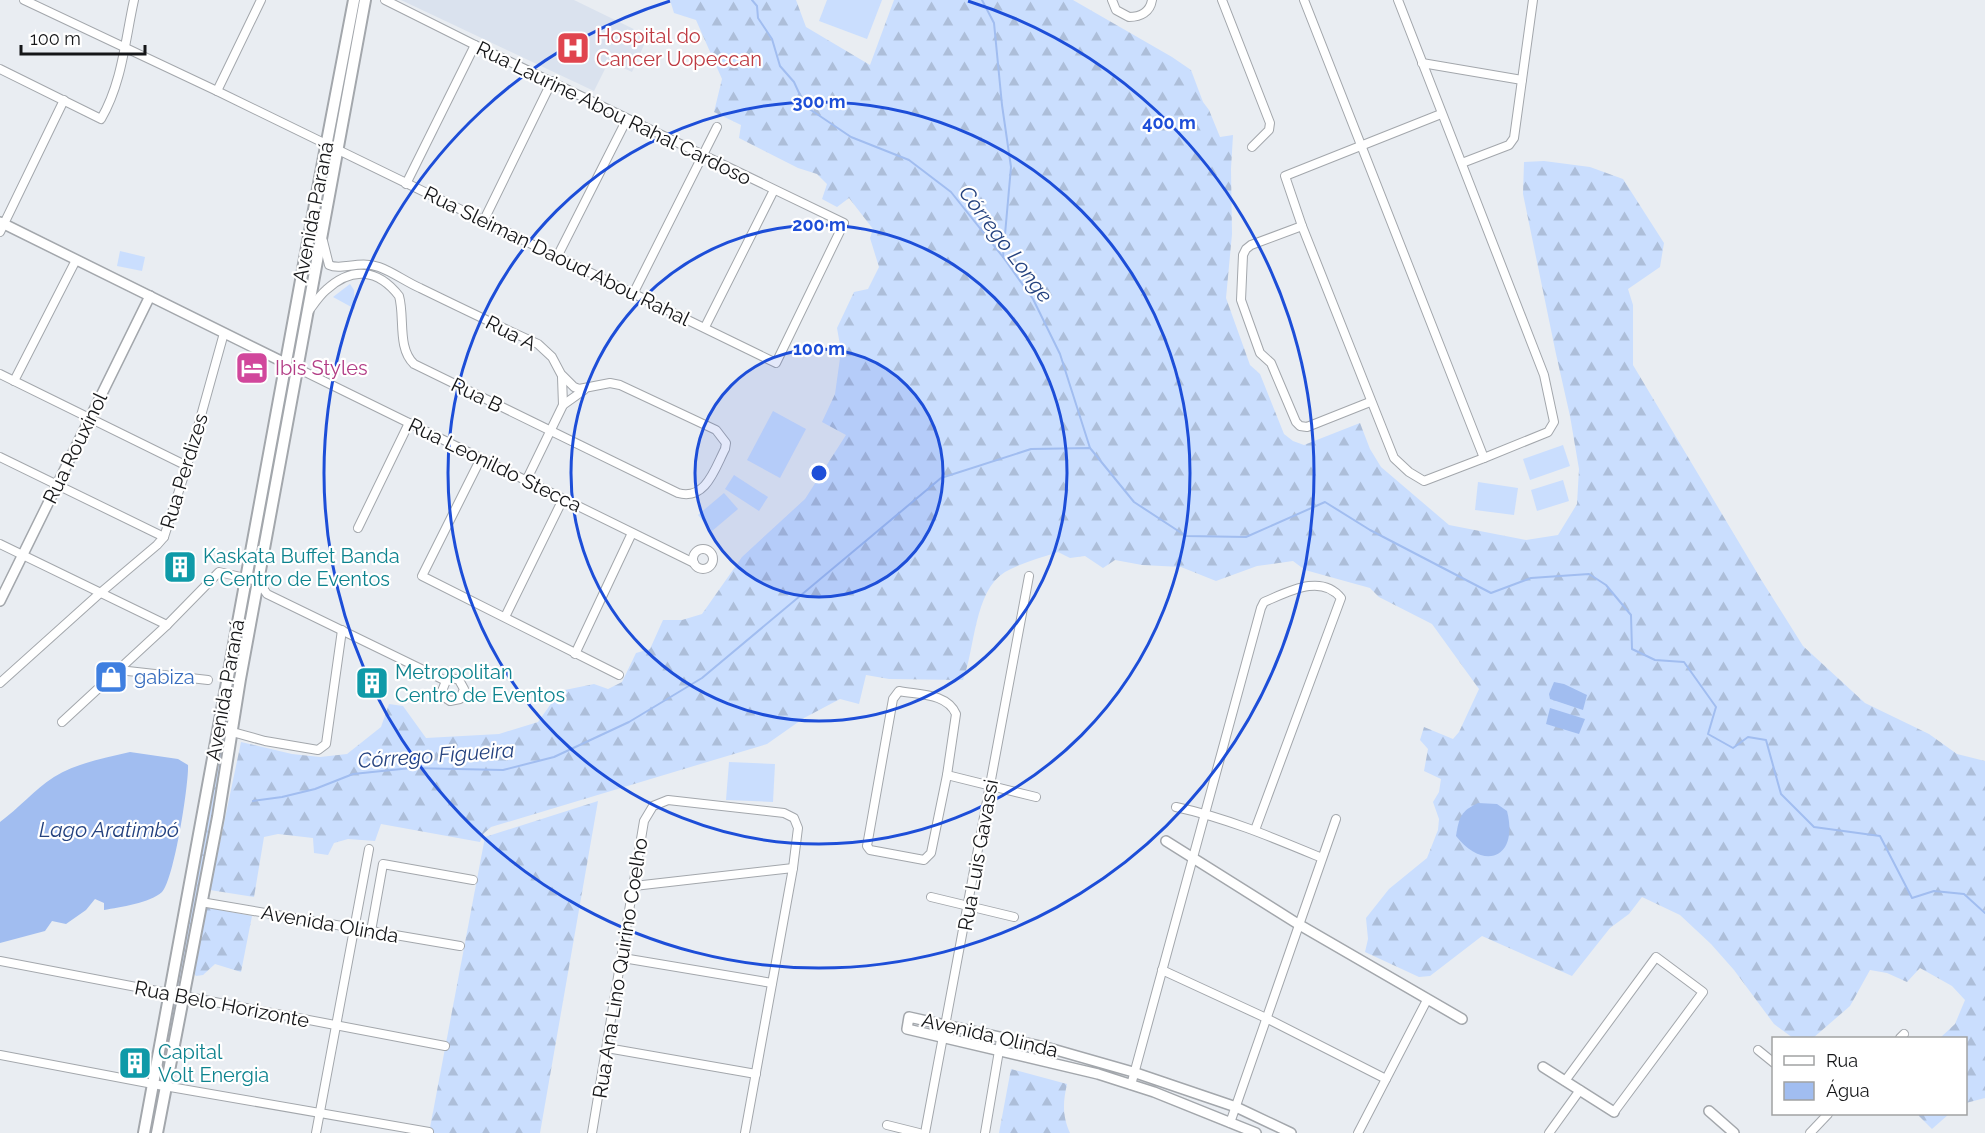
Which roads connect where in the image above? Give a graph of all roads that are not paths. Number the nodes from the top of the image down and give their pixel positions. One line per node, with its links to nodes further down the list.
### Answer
1 (134, 0): 14 (street)
2 (261, 0): 19 (street)
3 (354, 0): 25 (main road, Avenida Paraná)
4 (365, 0): 27 (main road, Avenida Paraná)
5 (385, 0): 13 (street, Rua Laurine Abou Rahal Cardoso)
6 (1152, 0): 12 (street)
7 (1222, 0): 26 (street)
8 (1304, 0): 24 (street)
9 (1398, 0): 15 (street)
10 (1533, 0): 17 (street)
11 (28, 1): 14 (street, Rua Sleiman Daoud Abou Rahal)
12 (1110, 1)
13 (475, 45): 18 (street, Rua Laurine Abou Rahal Cardoso); 30 (street)
14 (124, 47): 19 (street, Rua Sleiman Daoud Abou Rahal); 20 (street)
15 (1422, 63): 17 (street); 21 (street)
16 (0, 69): 20 (street)
17 (1522, 80): 29 (street)
18 (552, 81): 22 (street, Rua Laurine Abou Rahal Cardoso); 32 (street)
19 (217, 91): 25 (street, Rua Sleiman Daoud Abou Rahal)
20 (64, 100): 33 (street)
21 (1441, 114): 24 (street); 29 (street)
22 (627, 118): 28 (street, Rua Laurine Abou Rahal Cardoso); 36 (street)
23 (717, 127): 28 (street)
24 (1362, 144): 34 (street); 61 (street)
25 (326, 145): 27 (street, Rua Sleiman Daoud Abou Rahal); 47 (main road, Avenida Paraná)
26 (1252, 147)
27 (338, 150): 30 (street, Rua Sleiman Daoud Abou Rahal); 35 (main road, Avenida Paraná)
28 (703, 155): 31 (street, Rua Laurine Abou Rahal Cardoso); 42 (street)
29 (1462, 164): 61 (street)
30 (406, 184): 32 (street, Rua Sleiman Daoud Abou Rahal)
31 (774, 190): 45 (street); 48 (street, Rua Laurine Abou Rahal Cardoso)
32 (483, 222): 36 (street, Rua Sleiman Daoud Abou Rahal)
33 (1, 226): 37 (street)
34 (1302, 226): 54 (street); 54 (street)
35 (322, 237): 38 (street); 44 (main road, Avenida Paraná)
36 (557, 257): 42 (street, Rua Sleiman Daoud Abou Rahal)
37 (76, 260): 43 (street); 52 (street)
38 (340, 267): 39 (street); 40 (street, Rua A)
39 (343, 278): 41 (street); 44 (street)
40 (407, 282): 41 (street); 51 (street, Rua A)
41 (394, 291): 58 (street, Rua B)
42 (633, 294): 45 (street, Rua Sleiman Daoud Abou Rahal)
43 (150, 296): 46 (street); 56 (street, Rua Rouxinol)
44 (307, 313): 49 (main road, Avenida Paraná)
45 (705, 327): 48 (street, Rua Sleiman Daoud Abou Rahal)
46 (224, 333): 47 (street); 62 (street, Rua Perdizes)
47 (285, 363): 49 (main road); 75 (main road, Avenida Paraná)
48 (776, 363)
49 (297, 368): 57 (street, Rua Leonildo Stecca); 76 (main road, Avenida Paraná)
50 (0, 374): 52 (street)
51 (561, 374): 53 (street, Rua A); 55 (street)
52 (14, 381): 56 (street)
53 (588, 388): 55 (street); 58 (street, Rua B)
54 (1370, 402): 61 (street)
55 (563, 405): 58 (street)
56 (89, 418): 62 (street); 64 (street, Rua Rouxinol)
57 (410, 423): 60 (street, Rua Leonildo Stecca); 66 (street)
58 (550, 430): 63 (street)
59 (0, 458): 64 (street)
60 (481, 458): 63 (street, Rua Leonildo Stecca); 79 (street)
61 (1484, 458)
62 (187, 466): 68 (street, Rua Perdizes)
63 (526, 481): 65 (street, Rua Leonildo Stecca)
64 (57, 486): 68 (street); 71 (street, Rua Rouxinol)
65 (563, 499): 67 (street, Rua Leonildo Stecca); 79 (street)
66 (358, 528)
67 (632, 533): 72 (street, Rua Leonildo Stecca); 82 (street)
68 (164, 537): 77 (street, Rua Perdizes)
69 (0, 544): 71 (street)
70 (694, 554): 72 (street); 73 (street); 73 (street)
71 (22, 555): 77 (street); 78 (street, Rua Rouxinol)
72 (680, 556): 73 (street, Rua Leonildo Stecca)
73 (693, 563)
74 (1029, 576): 92 (street, Rua Luis Gavassi)
75 (246, 577): 76 (street); 80 (street); 89 (main road, Avenida Paraná)
76 (258, 581): 81 (street); 90 (main road, Avenida Paraná)
77 (99, 594): 80 (street); 87 (street, Rua Perdizes)
78 (0, 601)
79 (504, 617): 82 (street)
80 (167, 625): 83 (street)
81 (342, 630): 86 (street); 90 (street)
82 (574, 654): 84 (street)
83 (119, 670): 85 (street); 88 (street)
84 (619, 675)
85 (208, 680)
86 (446, 681)
87 (0, 683)
88 (62, 722)
89 (218, 728): 90 (street); 117 (main road, Avenida Paraná)
90 (231, 731): 106 (main road, Avenida Paraná)
91 (947, 776): 91 (street); 92 (street)
92 (990, 786): 93 (street); 107 (street, Rua Luis Gavassi)
93 (1035, 797)
94 (1176, 807): 95 (street)
95 (1205, 813): 97 (street); 97 (street); 100 (street)
96 (1336, 819): 101 (street)
97 (1255, 830): 101 (street)
98 (1166, 841): 100 (street)
99 (369, 849): 110 (street)
100 (1193, 858): 109 (street); 115 (street)
101 (1322, 858): 109 (street)
102 (794, 868): 104 (street); 104 (street, Rua Ana Lino Quirino Coelho); 116 (street)
103 (473, 880): 111 (street)
104 (634, 886): 113 (street, Rua Ana Lino Quirino Coelho)
105 (931, 897): 107 (street)
106 (201, 902): 110 (street, Avenida Olinda); 118 (main road, Avenida Paraná)
107 (969, 906): 108 (street); 123 (street, Rua Luis Gavassi)
108 (1014, 917)
109 (1298, 924): 119 (street); 120 (street)
110 (354, 929): 111 (street, Avenida Olinda); 122 (street)
111 (371, 931): 112 (street, Avenida Olinda)
112 (460, 946)
113 (623, 958): 116 (street); 127 (street, Rua Ana Lino Quirino Coelho)
114 (0, 962): 117 (street, Rua Belo Horizonte)
115 (1162, 970): 120 (street); 133 (street)
116 (772, 983): 134 (street)
117 (170, 994): 118 (street, Rua Belo Horizonte); 137 (main road, Avenida Paraná)
118 (183, 996): 122 (street, Rua Belo Horizonte); 139 (main road, Avenida Paraná)
119 (1428, 1000): 121 (street); 135 (street)
120 (1266, 1018): 135 (street); 141 (street)
121 (1462, 1019)
122 (336, 1025): 126 (street, Rua Belo Horizonte); 143 (street)
123 (945, 1026): 124 (street, Rua Luis Gavassi); 124 (street, Avenida Olinda); 125 (street, Avenida Olinda)
124 (943, 1037): 129 (street, Avenida Olinda); 155 (street, Rua Luis Gavassi)
125 (1001, 1039): 129 (street); 133 (street, Avenida Olinda)
126 (445, 1046)
127 (607, 1048): 134 (street); 152 (street, Rua Ana Lino Quirino Coelho)
128 (1758, 1050): 131 (street)
129 (999, 1051): 138 (street, Avenida Olinda); 156 (street)
130 (0, 1055): 137 (street)
131 (1772, 1062)
132 (1543, 1067): 136 (street)
133 (1133, 1072): 138 (street); 141 (street, Avenida Olinda)
134 (756, 1074): 153 (street)
135 (1386, 1079): 159 (street)
136 (1565, 1081): 140 (street); 144 (street)
137 (153, 1084): 139 (street); 149 (main road, Avenida Paraná)
138 (1131, 1085): 146 (street, Avenida Olinda)
139 (166, 1087): 143 (street); 150 (main road, Avenida Paraná)
140 (1580, 1090): 144 (street); 160 (street)
141 (1236, 1107): 146 (street); 158 (street, Avenida Olinda)
142 (1709, 1111): 161 (street)
143 (320, 1112): 148 (street); 151 (street)
144 (1614, 1112)
145 (1826, 1115): 162 (street)
146 (1230, 1123): 157 (street, Avenida Olinda)
147 (887, 1125): 154 (street)
148 (429, 1132)
149 (144, 1133)
150 (157, 1133)
151 (316, 1133)
152 (592, 1133)
153 (745, 1133)
154 (919, 1133)
155 (925, 1133)
156 (986, 1133)
157 (1256, 1133)
158 (1291, 1133)
159 (1358, 1133)
160 (1549, 1133)
161 (1734, 1133)
162 (1810, 1133)

